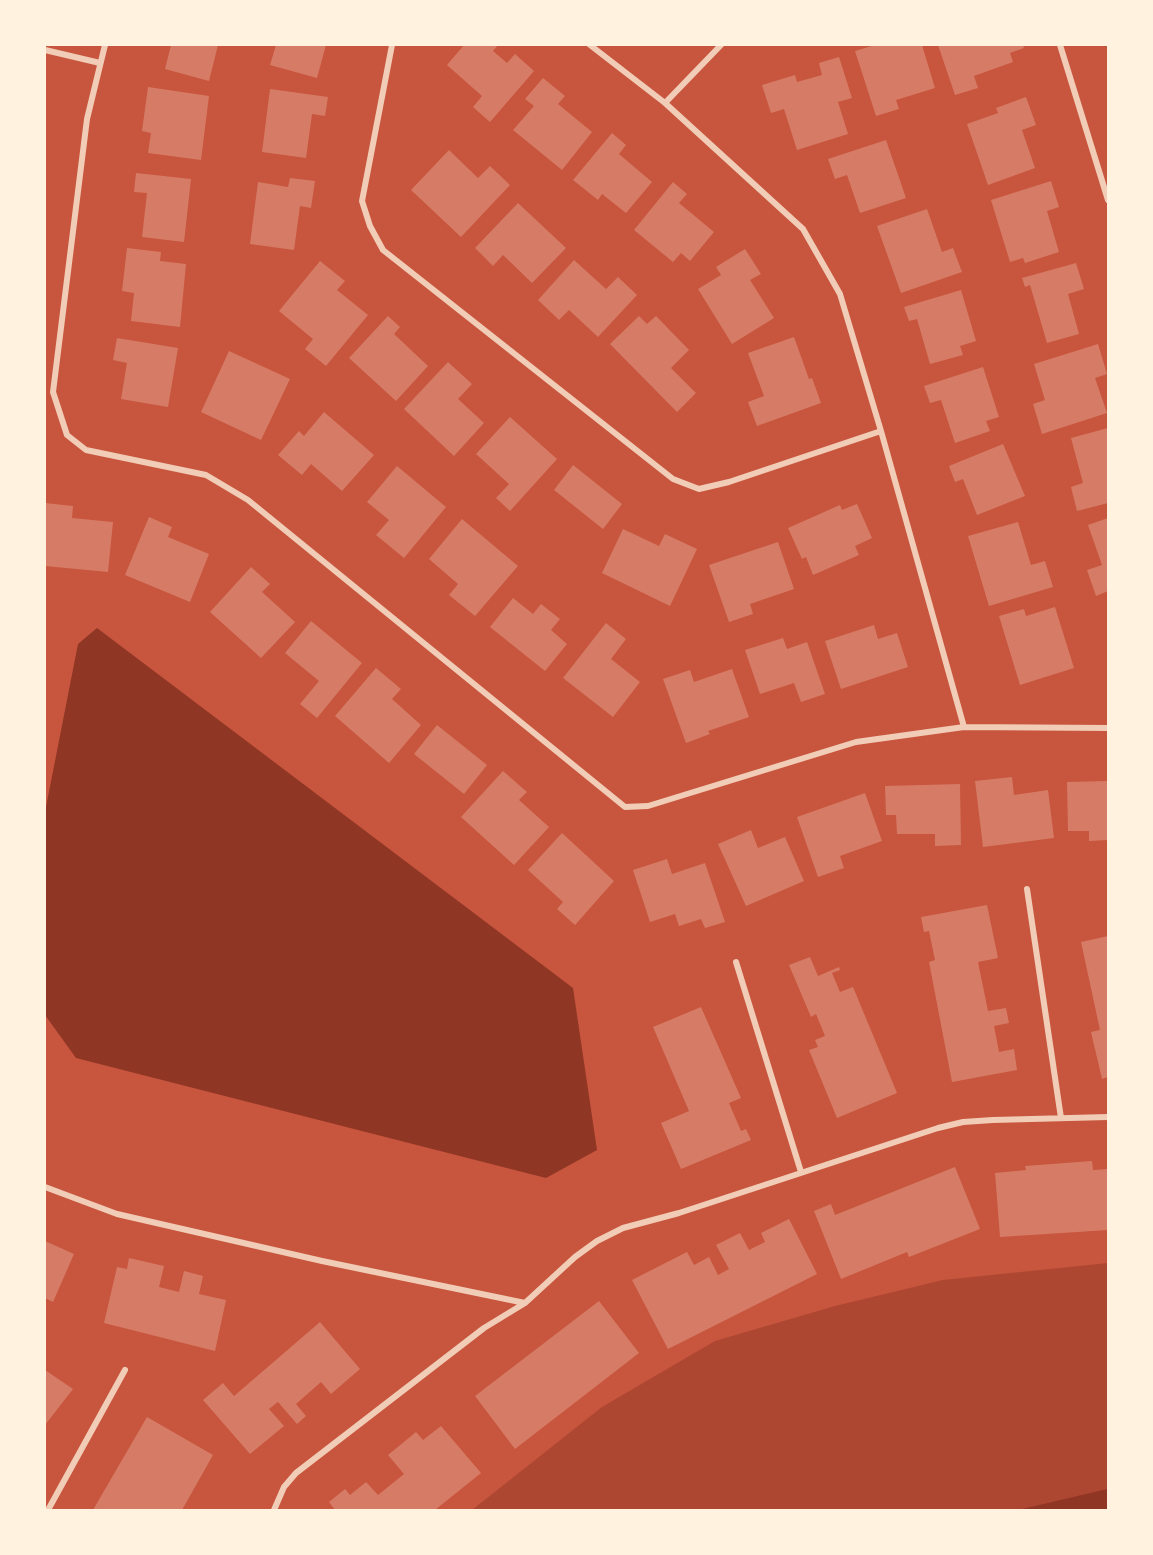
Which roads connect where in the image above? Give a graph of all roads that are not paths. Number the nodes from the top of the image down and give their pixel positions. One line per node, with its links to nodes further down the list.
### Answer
1 (105, 45): 7 (street)
2 (392, 45): 10 (street)
3 (590, 45): 8 (street)
4 (721, 45): 8 (street)
5 (1060, 45): 9 (street)
6 (45, 50): 7 (street)
7 (100, 63): 11 (street)
8 (665, 103): 10 (street)
9 (1108, 200)
10 (881, 431): 11 (street)
11 (964, 727): 12 (street)
12 (1108, 728)
13 (1027, 889): 16 (street)
14 (736, 962): 17 (street)
15 (1108, 1117): 16 (street)
16 (1061, 1118): 17 (street)
17 (801, 1172): 19 (street)
18 (45, 1187): 19 (street)
19 (525, 1303): 22 (street)
20 (125, 1370): 21 (street)
21 (48, 1510)
22 (274, 1510)

